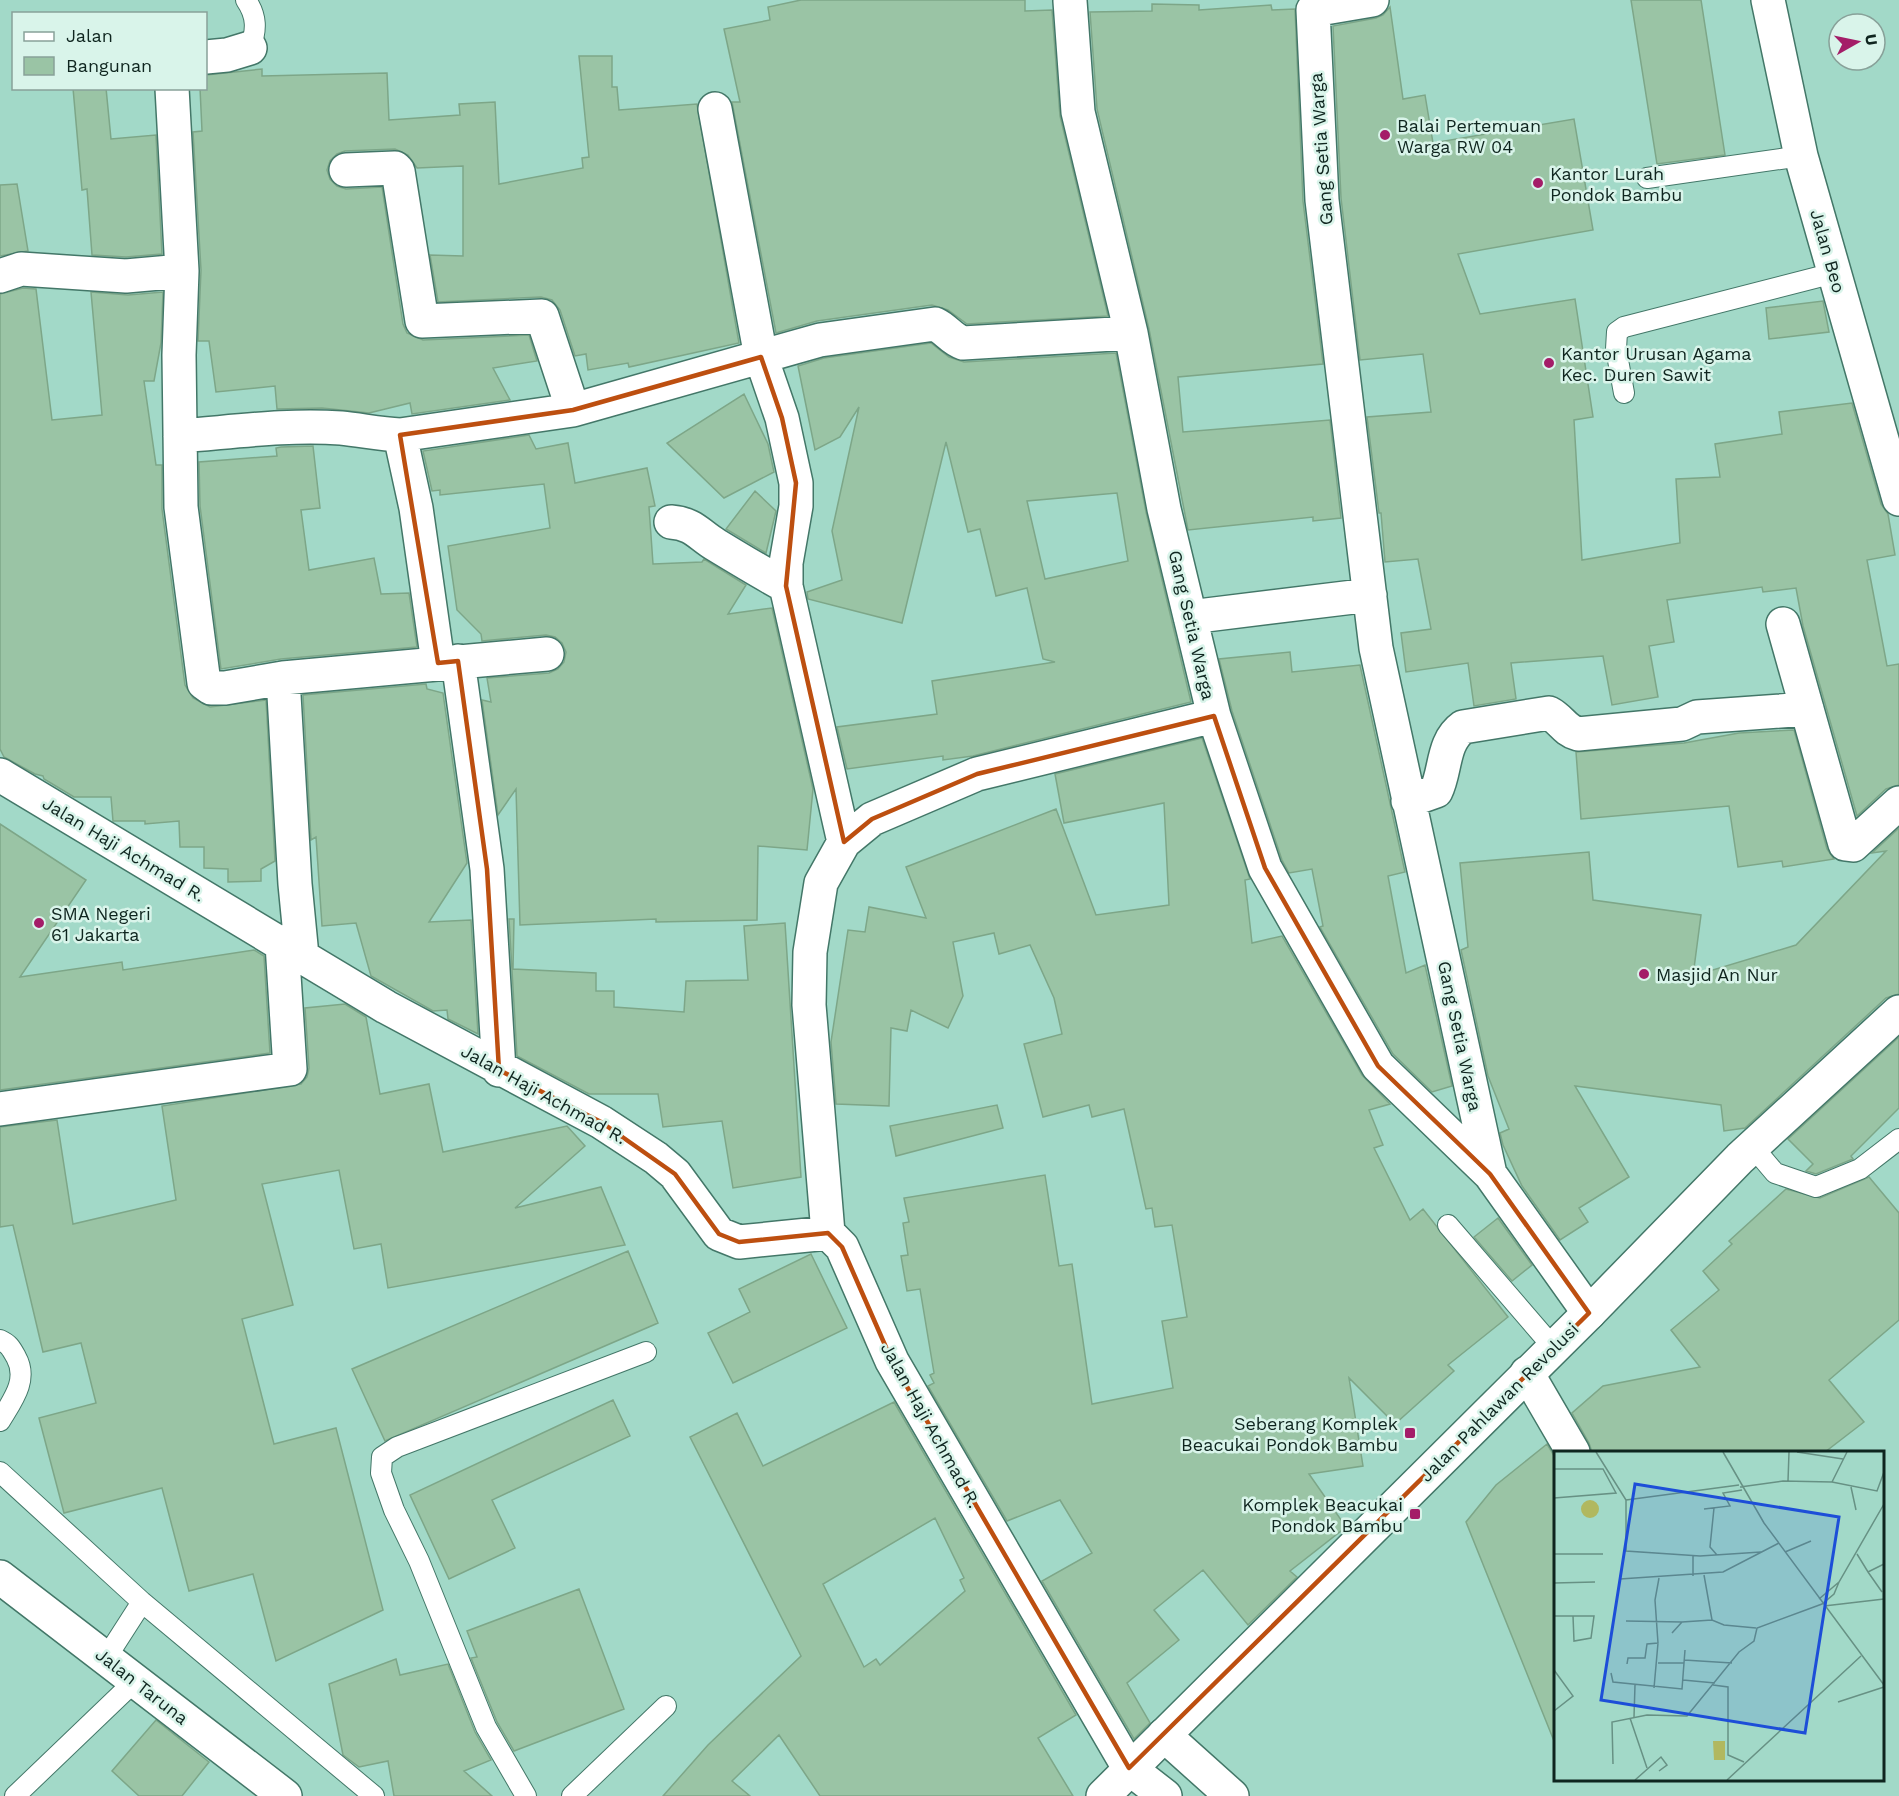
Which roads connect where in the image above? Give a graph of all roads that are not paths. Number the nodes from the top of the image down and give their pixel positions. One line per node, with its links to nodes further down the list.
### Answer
1 (246, 0): 5 (lane)
2 (1372, 0): 24 (street, Gang Setia Warga)
3 (1768, 0): 9 (street, Jalan Beo)
4 (1070, 1): 15 (street, Gang Setia Warga)
5 (250, 48): 6 (street)
6 (207, 57)
7 (172, 90): 12 (street)
8 (715, 109): 16 (street)
9 (1800, 156): 11 (lane); 13 (street, Jalan Beo)
10 (346, 170): 18 (street)
11 (1647, 178)
12 (182, 271): 14 (street); 20 (street)
13 (1834, 273): 17 (lane); 21 (street, Jalan Beo)
14 (0, 276)
15 (1131, 333): 16 (street); 25 (street, Gang Setia Warga)
16 (761, 357): 18 (street); 23 (street)
17 (1624, 393)
18 (573, 410): 19 (street)
19 (400, 435): 20 (street); 28 (street)
20 (180, 436): 29 (street)
21 (1899, 499)
22 (671, 522): 23 (street)
23 (786, 586): 35 (street)
24 (1370, 595): 25 (street); 33 (street, Gang Setia Warga)
25 (1190, 617): 31 (street, Gang Setia Warga)
26 (1783, 624): 30 (street)
27 (547, 654): 28 (street)
28 (448, 662): 29 (street); 38 (street)
29 (283, 678): 36 (street)
30 (1807, 709): 33 (street); 34 (street)
31 (1214, 716): 35 (street); 42 (street, Gang Setia Warga)
32 (0, 775): 36 (street, Jalan Haji Achmad R.)
33 (1408, 801): 42 (street, Gang Setia Warga)
34 (1899, 803)
35 (843, 843): 44 (street)
36 (292, 950): 38 (street, Jalan Haji Achmad R.); 39 (street)
37 (1899, 1012): 41 (street, Jalan Pahlawan Revolusi)
38 (500, 1070): 44 (street, Jalan Haji Achmad R.)
39 (0, 1109)
40 (1899, 1139): 41 (lane)
41 (1753, 1147): 45 (street, Jalan Pahlawan Revolusi)
42 (1490, 1174): 45 (street, Gang Setia Warga)
43 (1449, 1225): 47 (lane)
44 (828, 1233): 59 (street, Jalan Haji Achmad R.)
45 (1589, 1313): 47 (street, Jalan Pahlawan Revolusi)
46 (0, 1340): 50 (lane)
47 (1553, 1347): 49 (street, Jalan Pahlawan Revolusi)
48 (646, 1352): 63 (lane)
49 (1527, 1373): 51 (street); 58 (street, Jalan Pahlawan Revolusi)
50 (0, 1421)
51 (1572, 1451)
52 (0, 1472): 54 (lane)
53 (0, 1577): 55 (street, Jalan Taruna)
54 (142, 1602): 55 (lane); 62 (lane)
55 (106, 1658): 56 (street, Jalan Taruna)
56 (135, 1681): 60 (lane); 61 (street, Jalan Taruna)
57 (666, 1706): 64 (lane)
58 (1164, 1735): 59 (street, Jalan Pahlawan Revolusi); 66 (street)
59 (1117, 1786): 65 (street)
60 (15, 1796)
61 (285, 1796)
62 (374, 1796)
63 (526, 1796)
64 (572, 1796)
65 (1165, 1796)
66 (1233, 1796)

